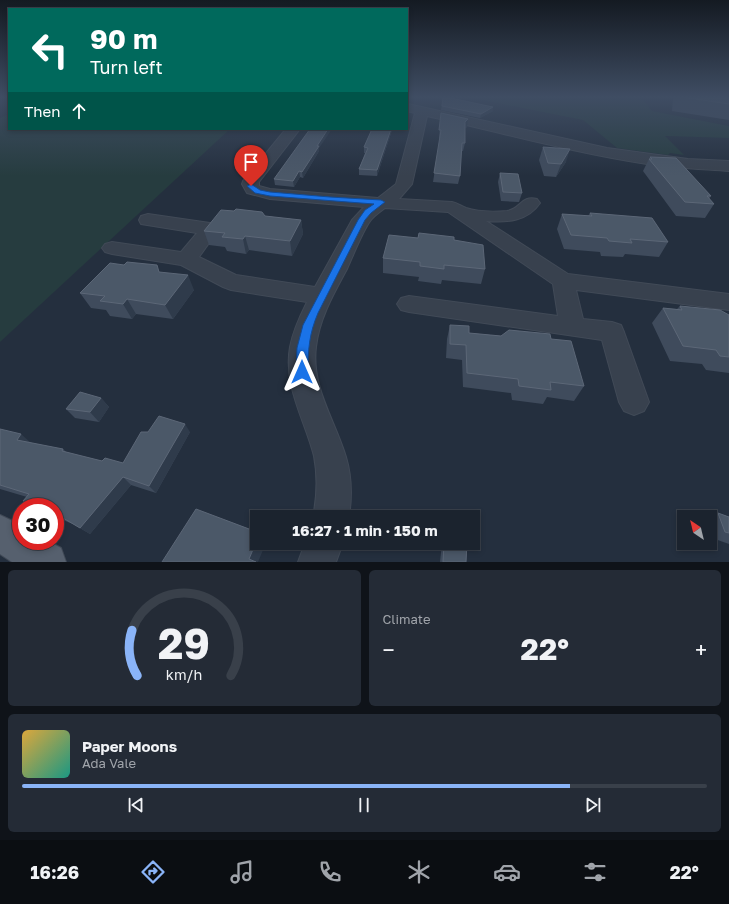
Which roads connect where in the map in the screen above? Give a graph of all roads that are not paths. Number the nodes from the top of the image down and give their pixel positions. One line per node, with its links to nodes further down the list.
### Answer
1 (412, 123): 5 (street)
2 (476, 123): 4 (street)
3 (293, 130): 5 (street)
4 (729, 166)
5 (381, 202): 7 (street); 12 (street)
6 (531, 203): 7 (street)
7 (461, 213): 11 (street)
8 (148, 220): 10 (street)
9 (112, 248): 10 (street)
10 (186, 259): 12 (street)
11 (563, 281): 13 (street); 15 (street)
12 (322, 296): 17 (street)
13 (729, 302)
14 (409, 304): 15 (street)
15 (572, 327): 16 (street)
16 (634, 402)
17 (333, 510)
18 (0, 532): 20 (main road)
19 (321, 550): 21 (street)
20 (34, 558)
21 (317, 562)

